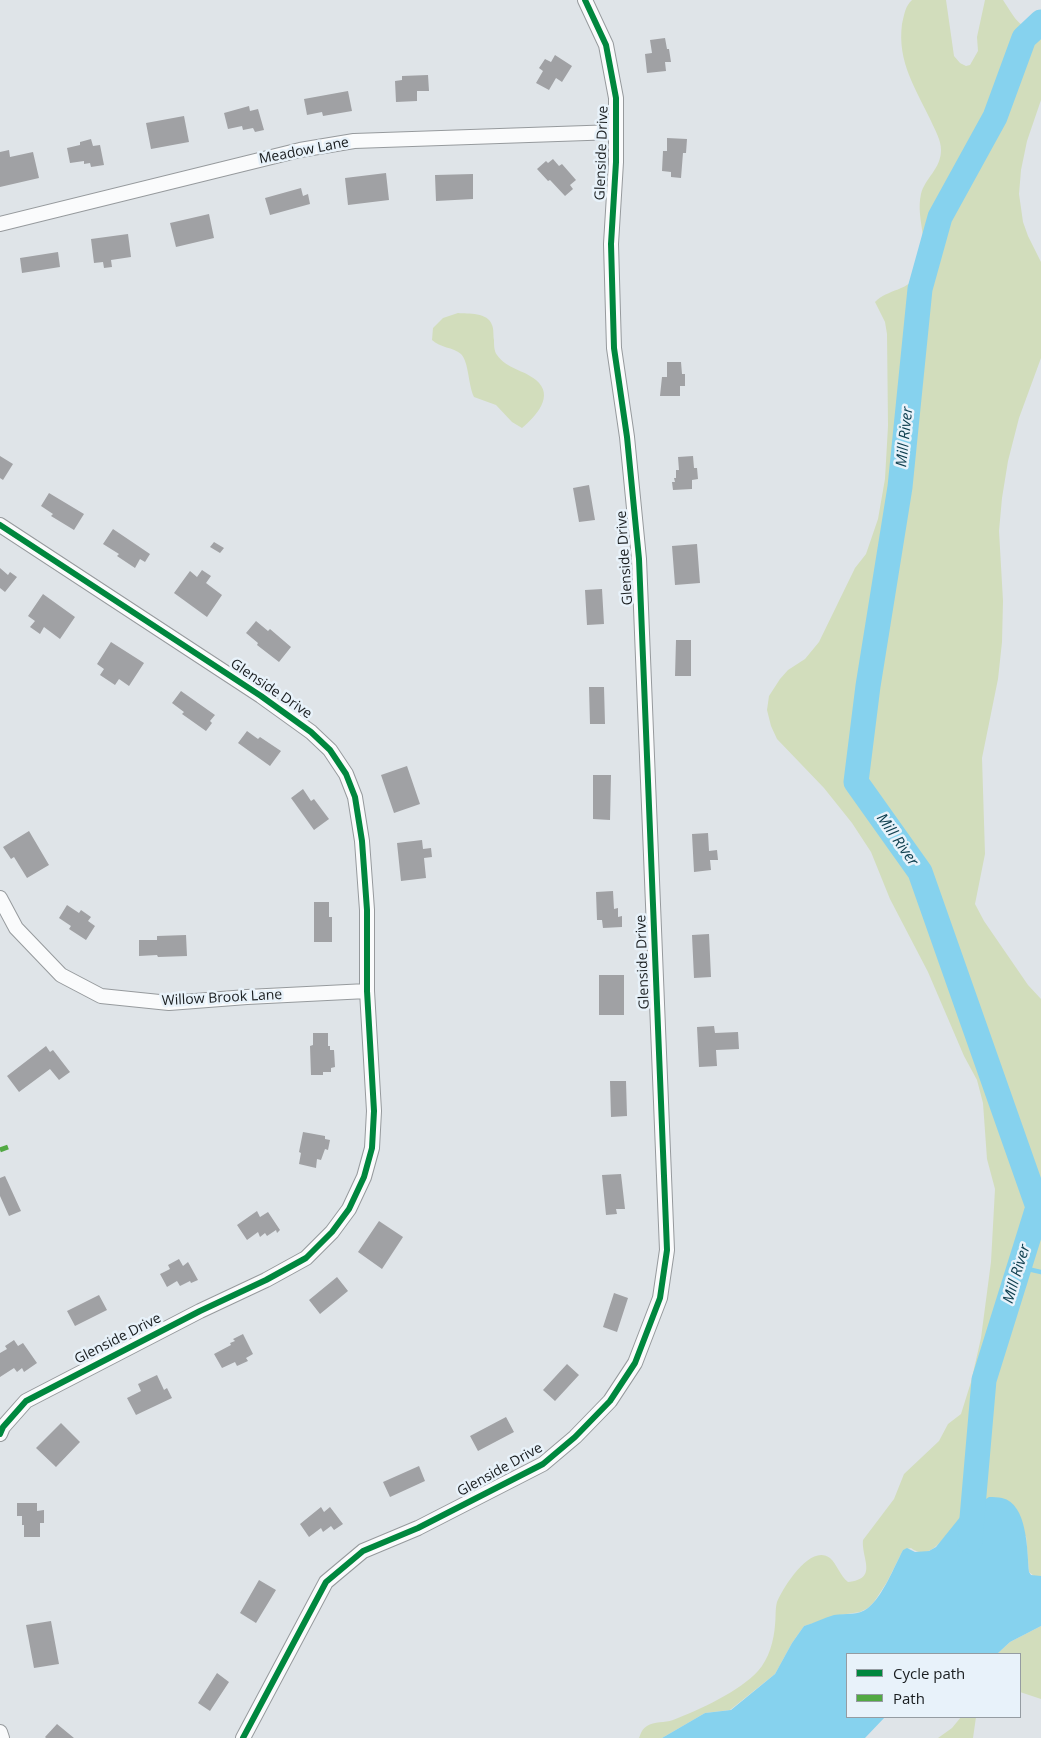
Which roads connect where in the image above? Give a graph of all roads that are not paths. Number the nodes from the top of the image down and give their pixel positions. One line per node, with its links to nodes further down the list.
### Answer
1 (585, 0): 2 (street, Glenside Drive)
2 (616, 132): 3 (street, Meadow Lane); 10 (street, Glenside Drive)
3 (0, 224)
4 (0, 525): 6 (street, Glenside Drive)
5 (0, 898): 6 (street, Willow Brook Lane)
6 (368, 991): 7 (street, Glenside Drive)
7 (0, 1434)
8 (0, 1732): 9 (street)
9 (2, 1738)
10 (243, 1738)

